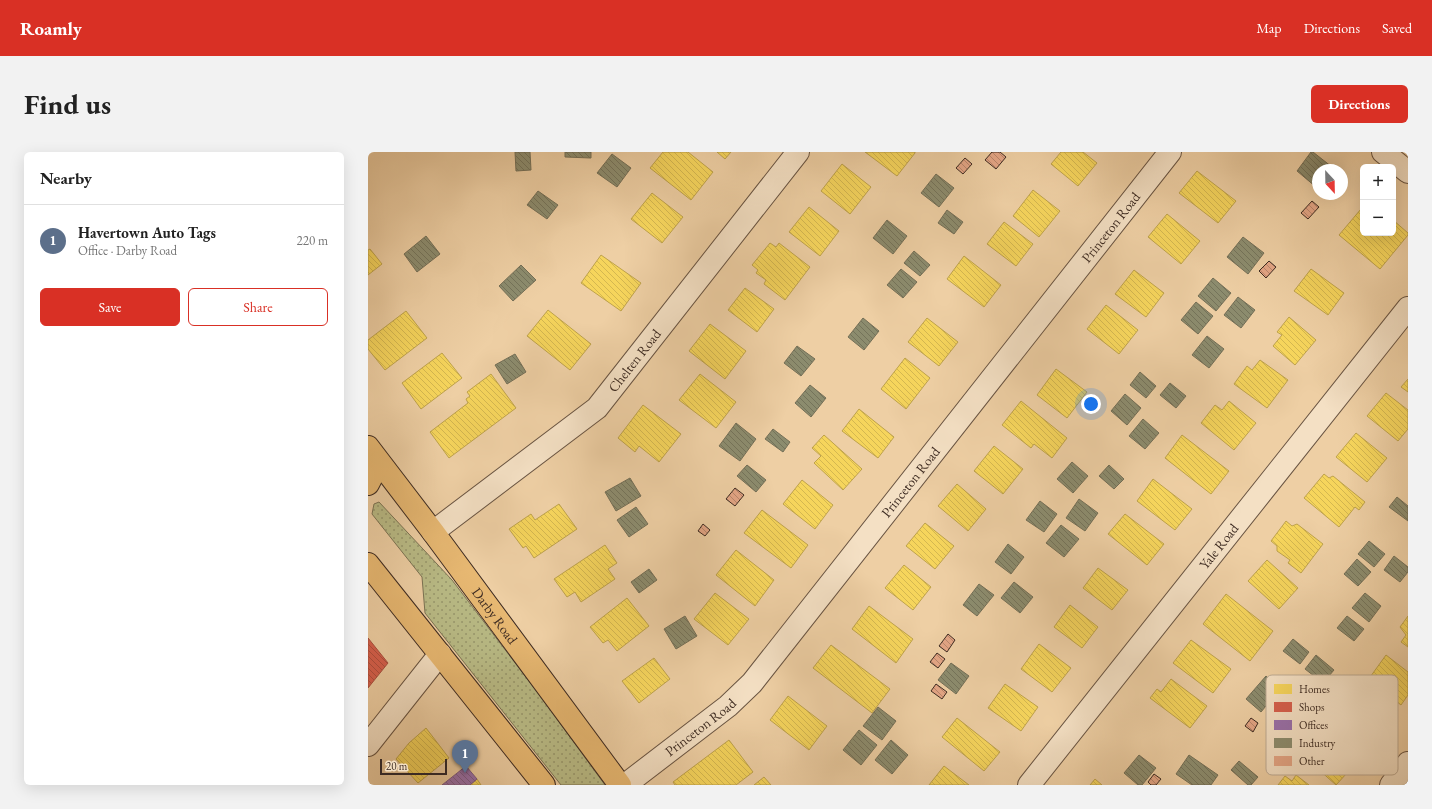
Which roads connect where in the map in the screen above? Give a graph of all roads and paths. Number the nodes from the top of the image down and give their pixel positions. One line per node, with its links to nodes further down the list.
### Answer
1 (798, 152): 8 (street, Chelten Road)
2 (1170, 152): 15 (street, Princeton Road)
3 (1383, 152): 4 (street)
4 (1408, 172)
5 (1408, 308): 16 (street, Yale Road)
6 (374, 455): 7 (main road); 8 (main road, Darby Road)
7 (368, 484)
8 (433, 532): 14 (main road, Darby Road)
9 (368, 564): 10 (main road)
10 (440, 654): 11 (street); 13 (main road)
11 (368, 745)
12 (1408, 763): 17 (street)
13 (544, 785)
14 (620, 785)
15 (625, 785)
16 (1029, 785)
17 (1391, 785)

